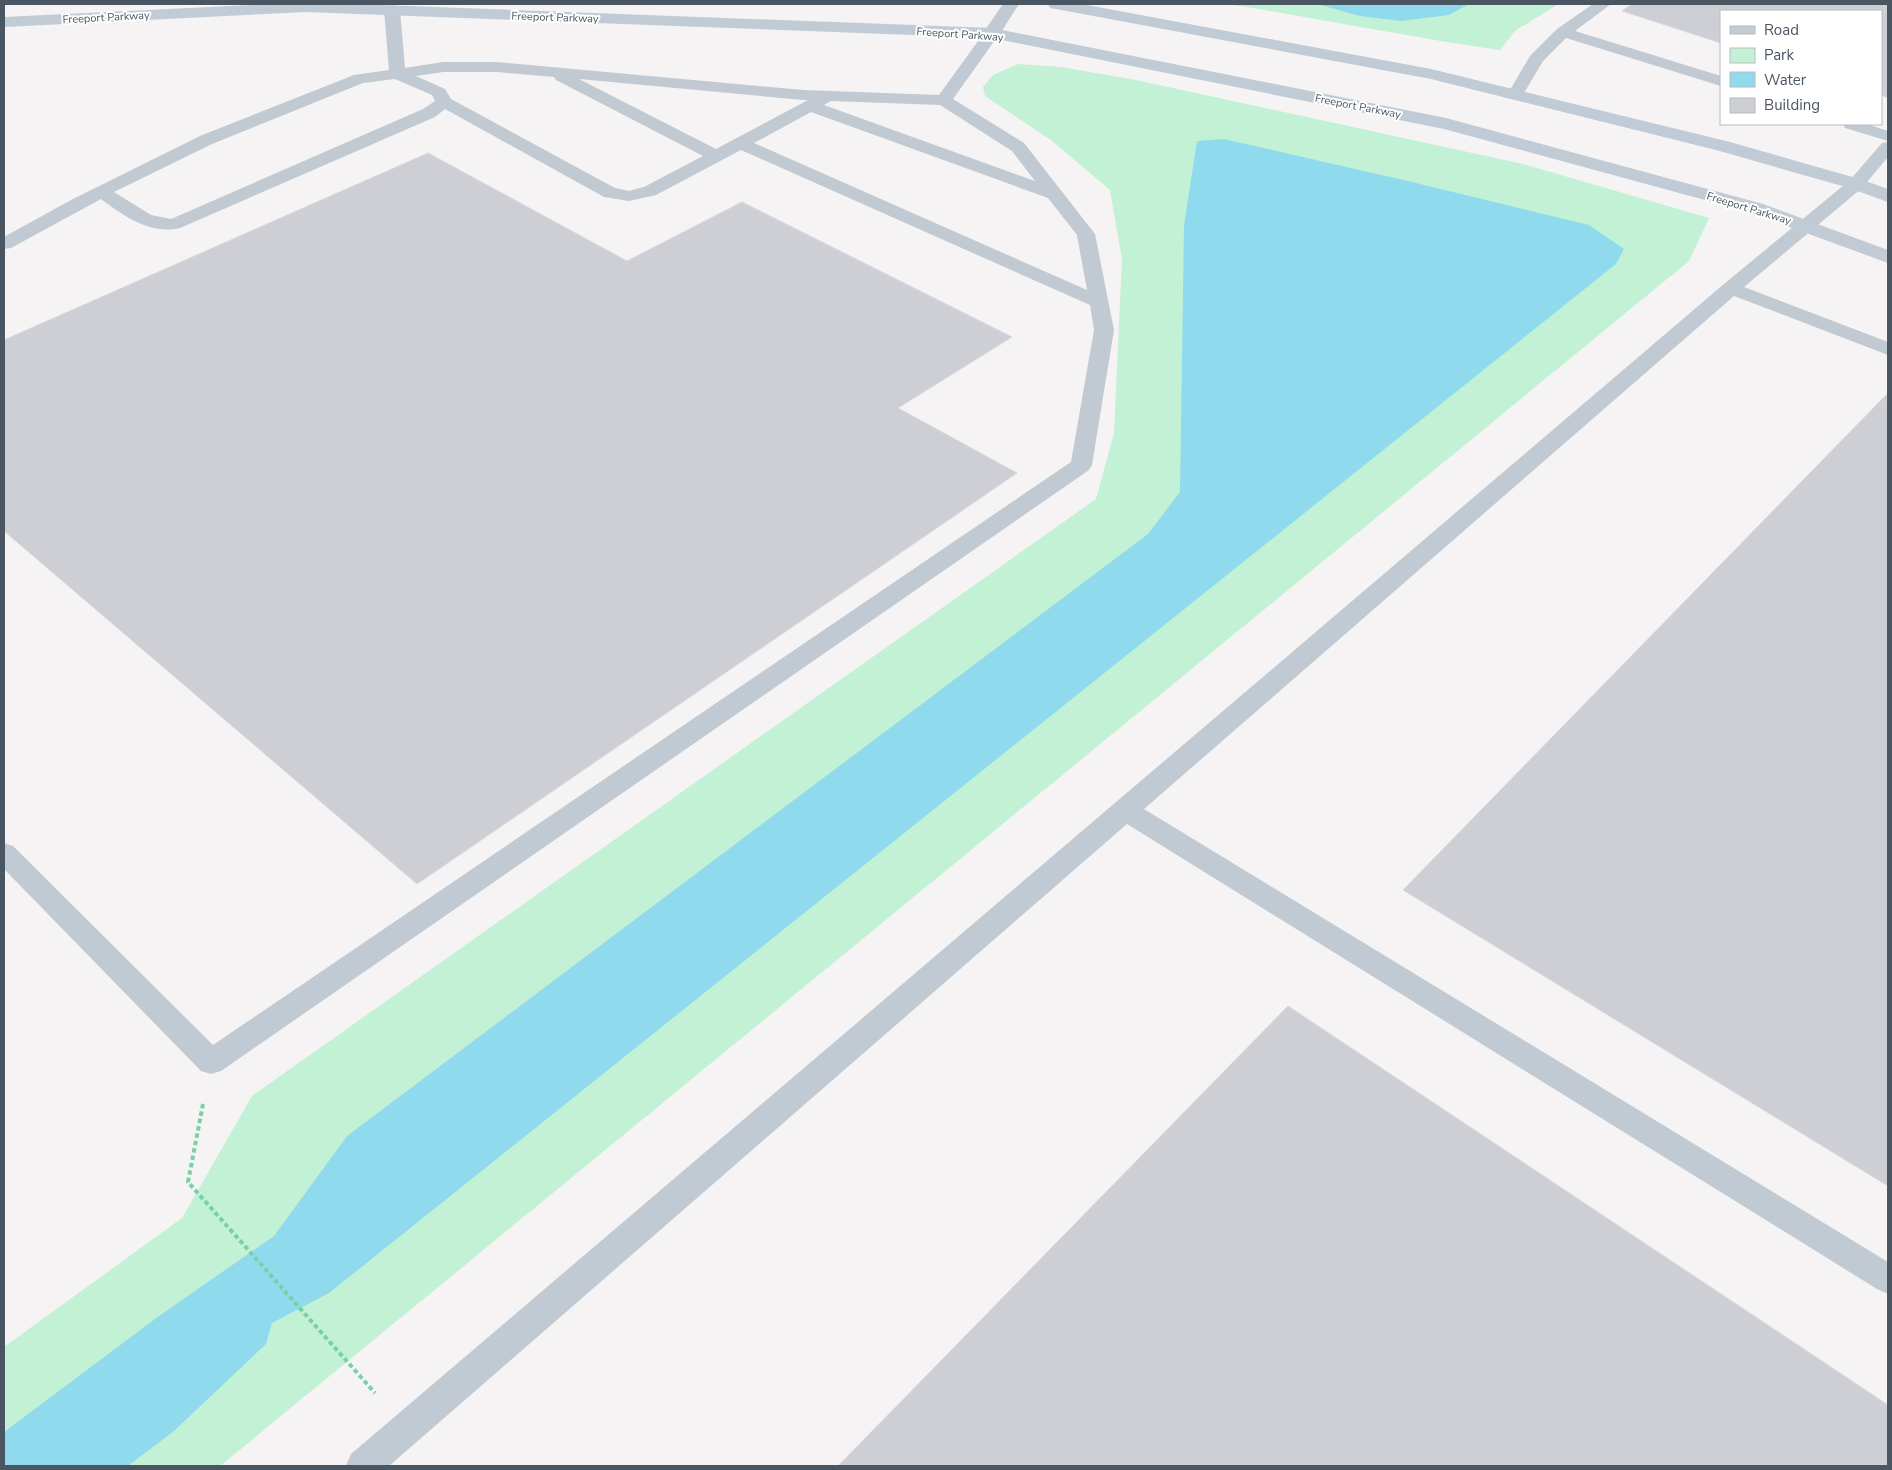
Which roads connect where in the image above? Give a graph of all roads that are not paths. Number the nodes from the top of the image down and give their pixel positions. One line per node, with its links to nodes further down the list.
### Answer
1 (1011, 4): 7 (street)
2 (1056, 4): 11 (main road)
3 (1603, 4): 6 (lane)
4 (392, 10): 5 (main road, Freeport Parkway); 7 (main road, Freeport Parkway); 9 (lane)
5 (4, 22)
6 (1564, 32): 10 (lane); 11 (lane)
7 (992, 33): 13 (lane); 25 (main road, Freeport Parkway)
8 (551, 72): 9 (lane); 12 (lane); 20 (lane)
9 (397, 74): 14 (lane); 22 (lane)
10 (1720, 81)
11 (1515, 94): 21 (main road)
12 (828, 96): 13 (lane); 15 (lane)
13 (944, 100): 23 (lane)
14 (444, 102): 20 (lane); 22 (lane)
15 (811, 106): 18 (lane); 23 (lane)
16 (1854, 125): 17 (lane)
17 (1888, 136)
18 (740, 144): 20 (lane); 29 (lane)
19 (1888, 147): 21 (lane)
20 (716, 156)
21 (1856, 184): 24 (main road); 25 (lane)
22 (102, 192): 26 (lane)
23 (1055, 194): 29 (lane)
24 (1888, 196)
25 (1804, 226): 27 (main road, Freeport Parkway); 28 (lane)
26 (4, 244)
27 (1888, 256)
28 (1731, 288): 30 (lane); 31 (lane)
29 (1099, 302): 32 (lane)
30 (1888, 349)
31 (1124, 810): 33 (lane); 34 (lane)
32 (4, 853)
33 (1888, 1279)
34 (363, 1466)

